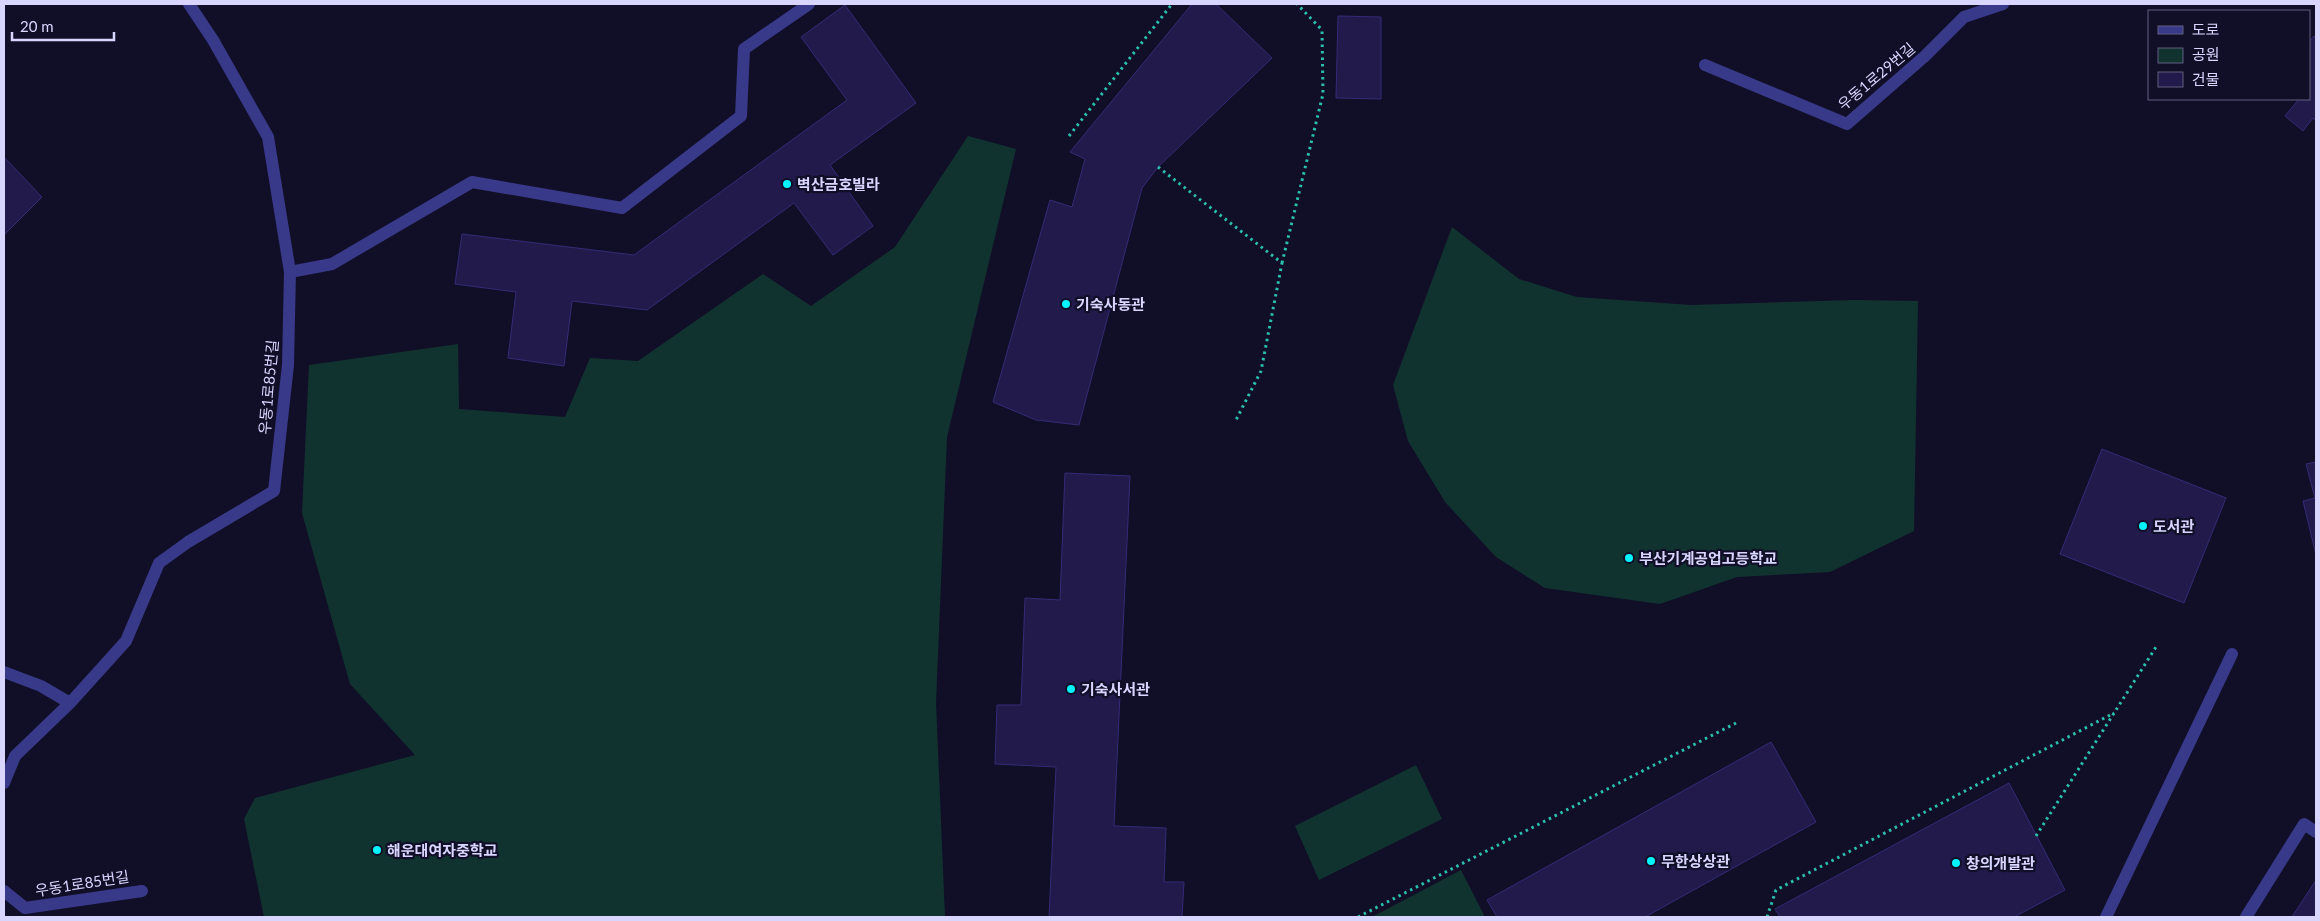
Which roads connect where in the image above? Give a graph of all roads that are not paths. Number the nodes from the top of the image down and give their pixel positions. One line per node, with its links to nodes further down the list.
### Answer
1 (189, 4): 5 (street, 우동1로85번길)
2 (809, 4): 5 (street)
3 (2003, 4): 4 (street, 우동1로29번길)
4 (1705, 65)
5 (290, 272): 8 (street, 우동1로85번길)
6 (2232, 654): 13 (street)
7 (4, 672): 8 (street)
8 (70, 703): 9 (street, 우동1로85번길)
9 (4, 783)
10 (2316, 832): 14 (street)
11 (4, 891): 12 (street, 우동1로85번길)
12 (142, 891)
13 (2106, 917)
14 (2246, 917)

